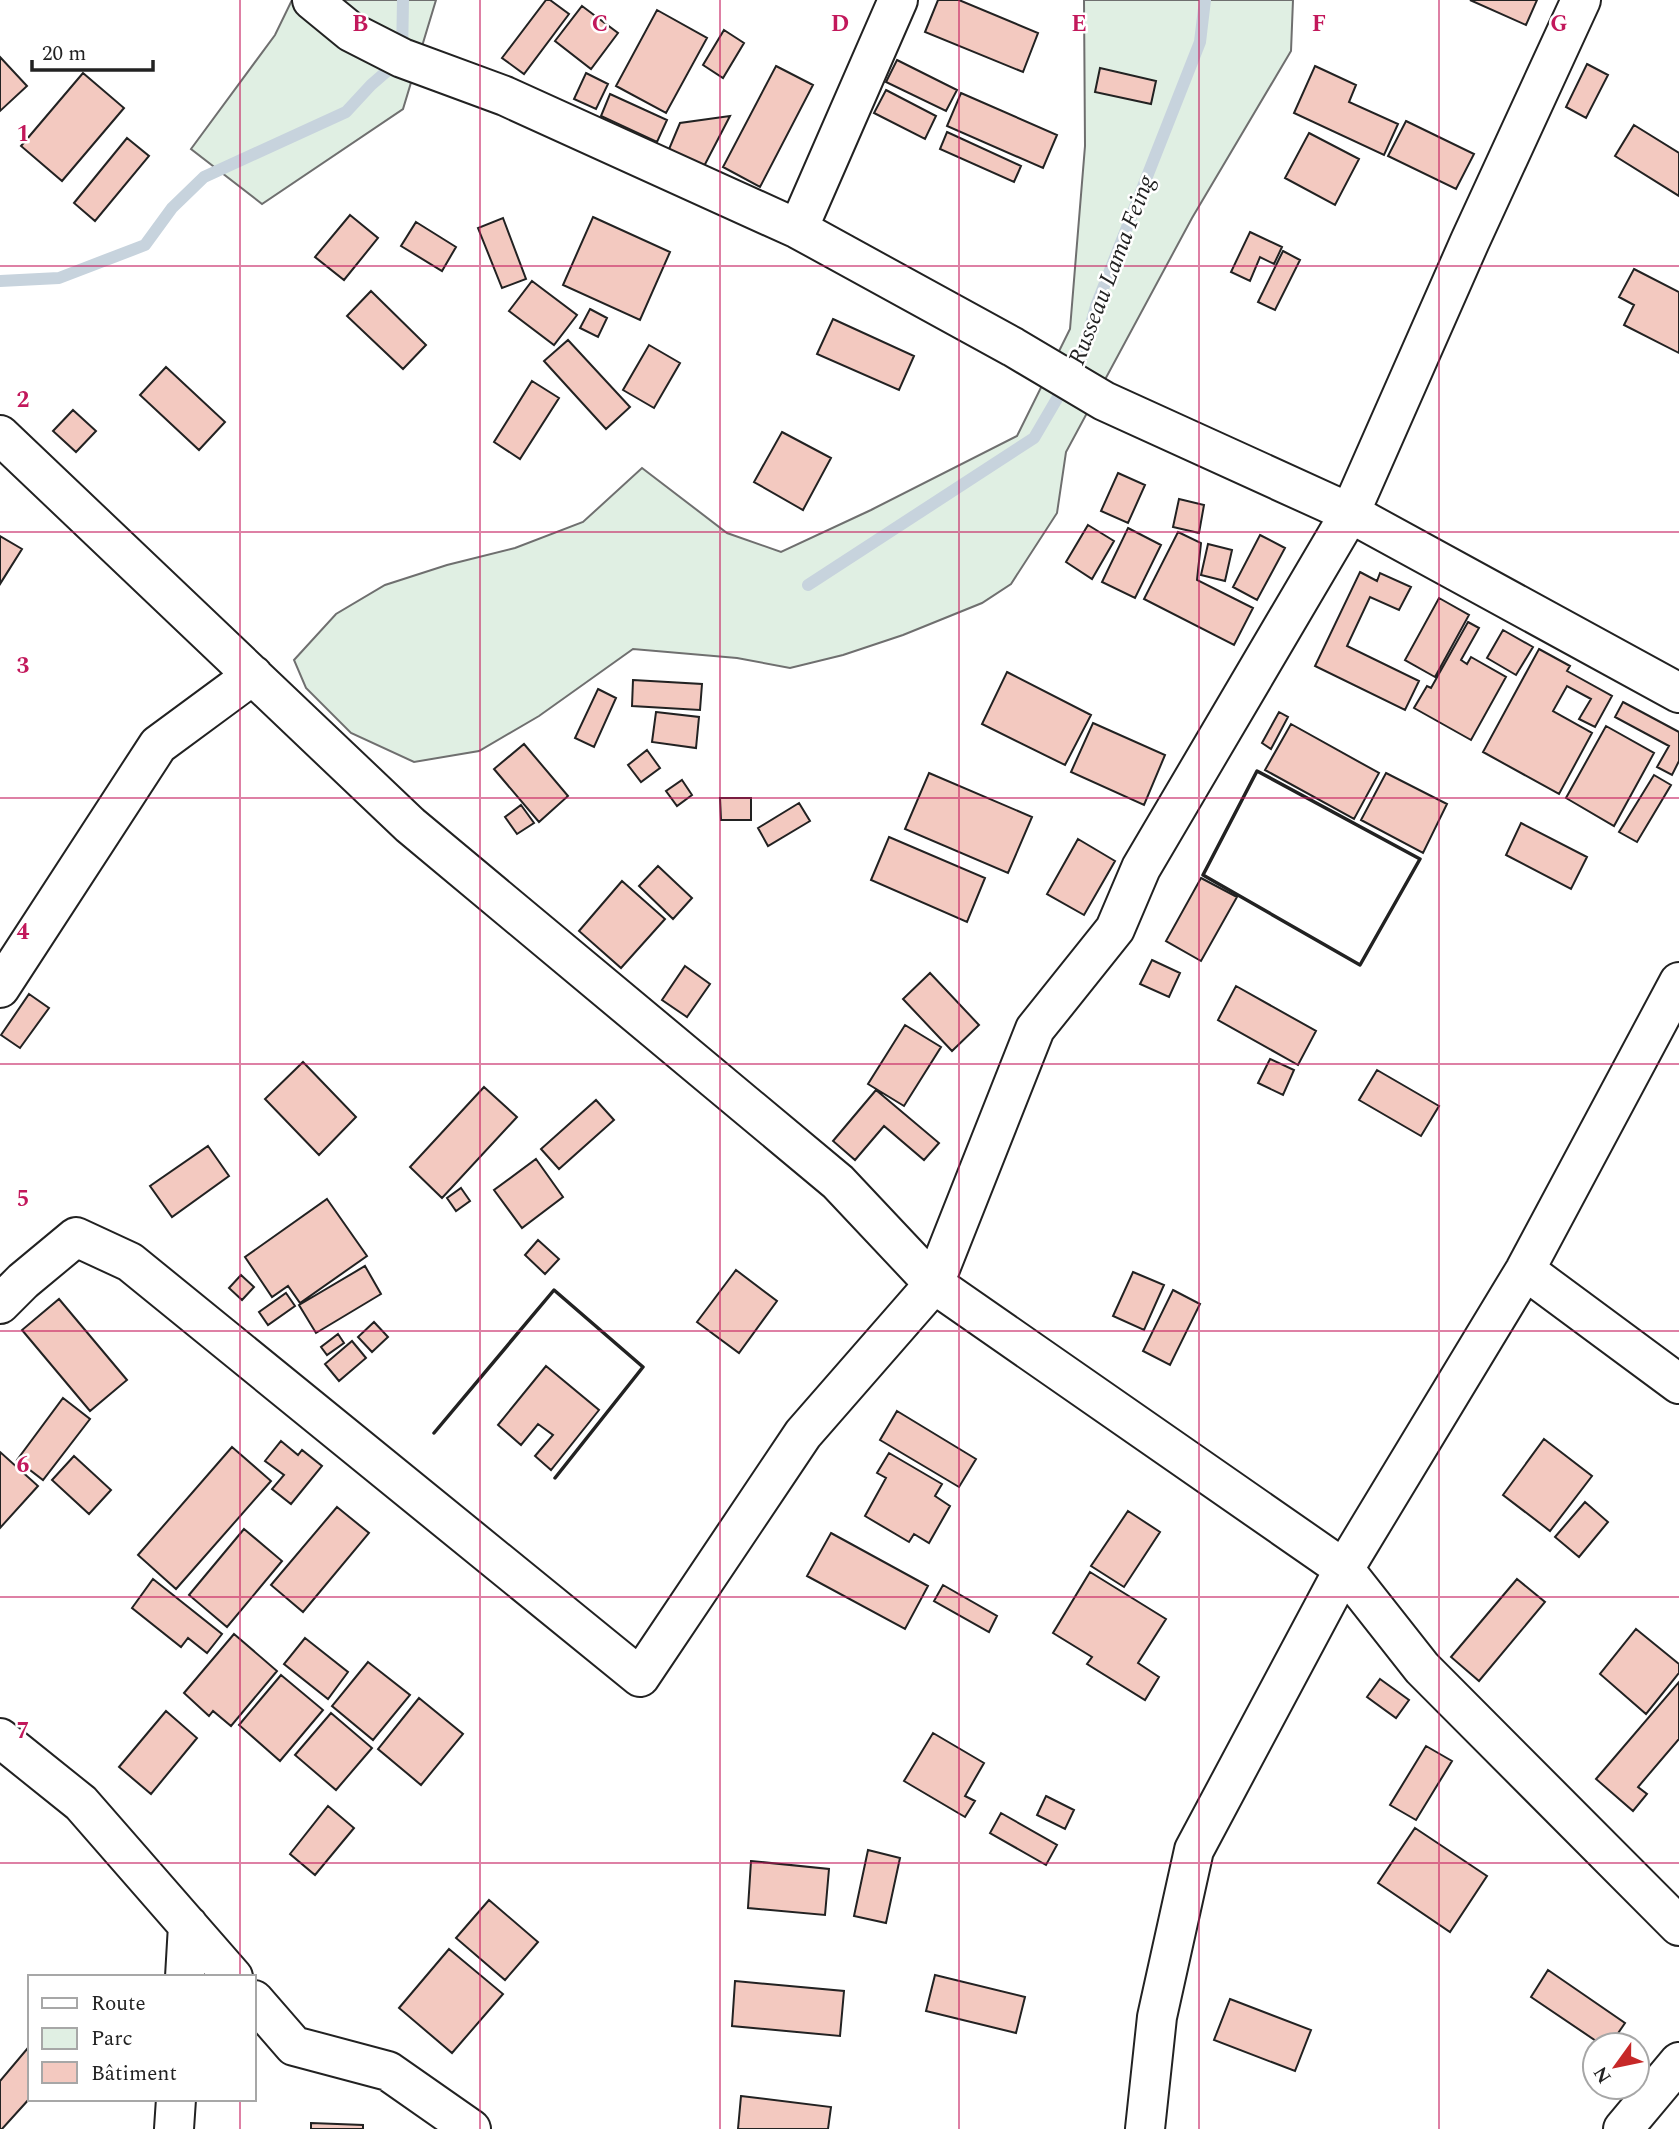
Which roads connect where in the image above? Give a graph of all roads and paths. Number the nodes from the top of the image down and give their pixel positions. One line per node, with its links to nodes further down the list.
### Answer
1 (312, 0): 4 (street)
2 (898, 0): 4 (street)
3 (1581, 0): 6 (street)
4 (798, 229): 6 (street)
5 (0, 435): 7 (street)
6 (1350, 513): 8 (street); 12 (street)
7 (253, 675): 10 (street); 12 (street)
8 (1679, 693)
9 (1679, 982): 11 (street)
10 (0, 988)
11 (1525, 1270): 14 (street); 15 (street)
12 (934, 1284): 13 (street); 15 (street)
13 (0, 1304)
14 (1679, 1384)
15 (1344, 1569): 18 (street); 26 (street)
16 (0, 1738): 17 (street)
17 (188, 1925): 19 (street); 20 (street)
18 (1679, 1926)
19 (184, 1975)
20 (231, 1975)
21 (256, 2002): 25 (street)
22 (1679, 2063): 27 (street)
23 (176, 2101): 24 (street)
24 (174, 2129)
25 (471, 2129)
26 (1145, 2129)
27 (1623, 2129)

